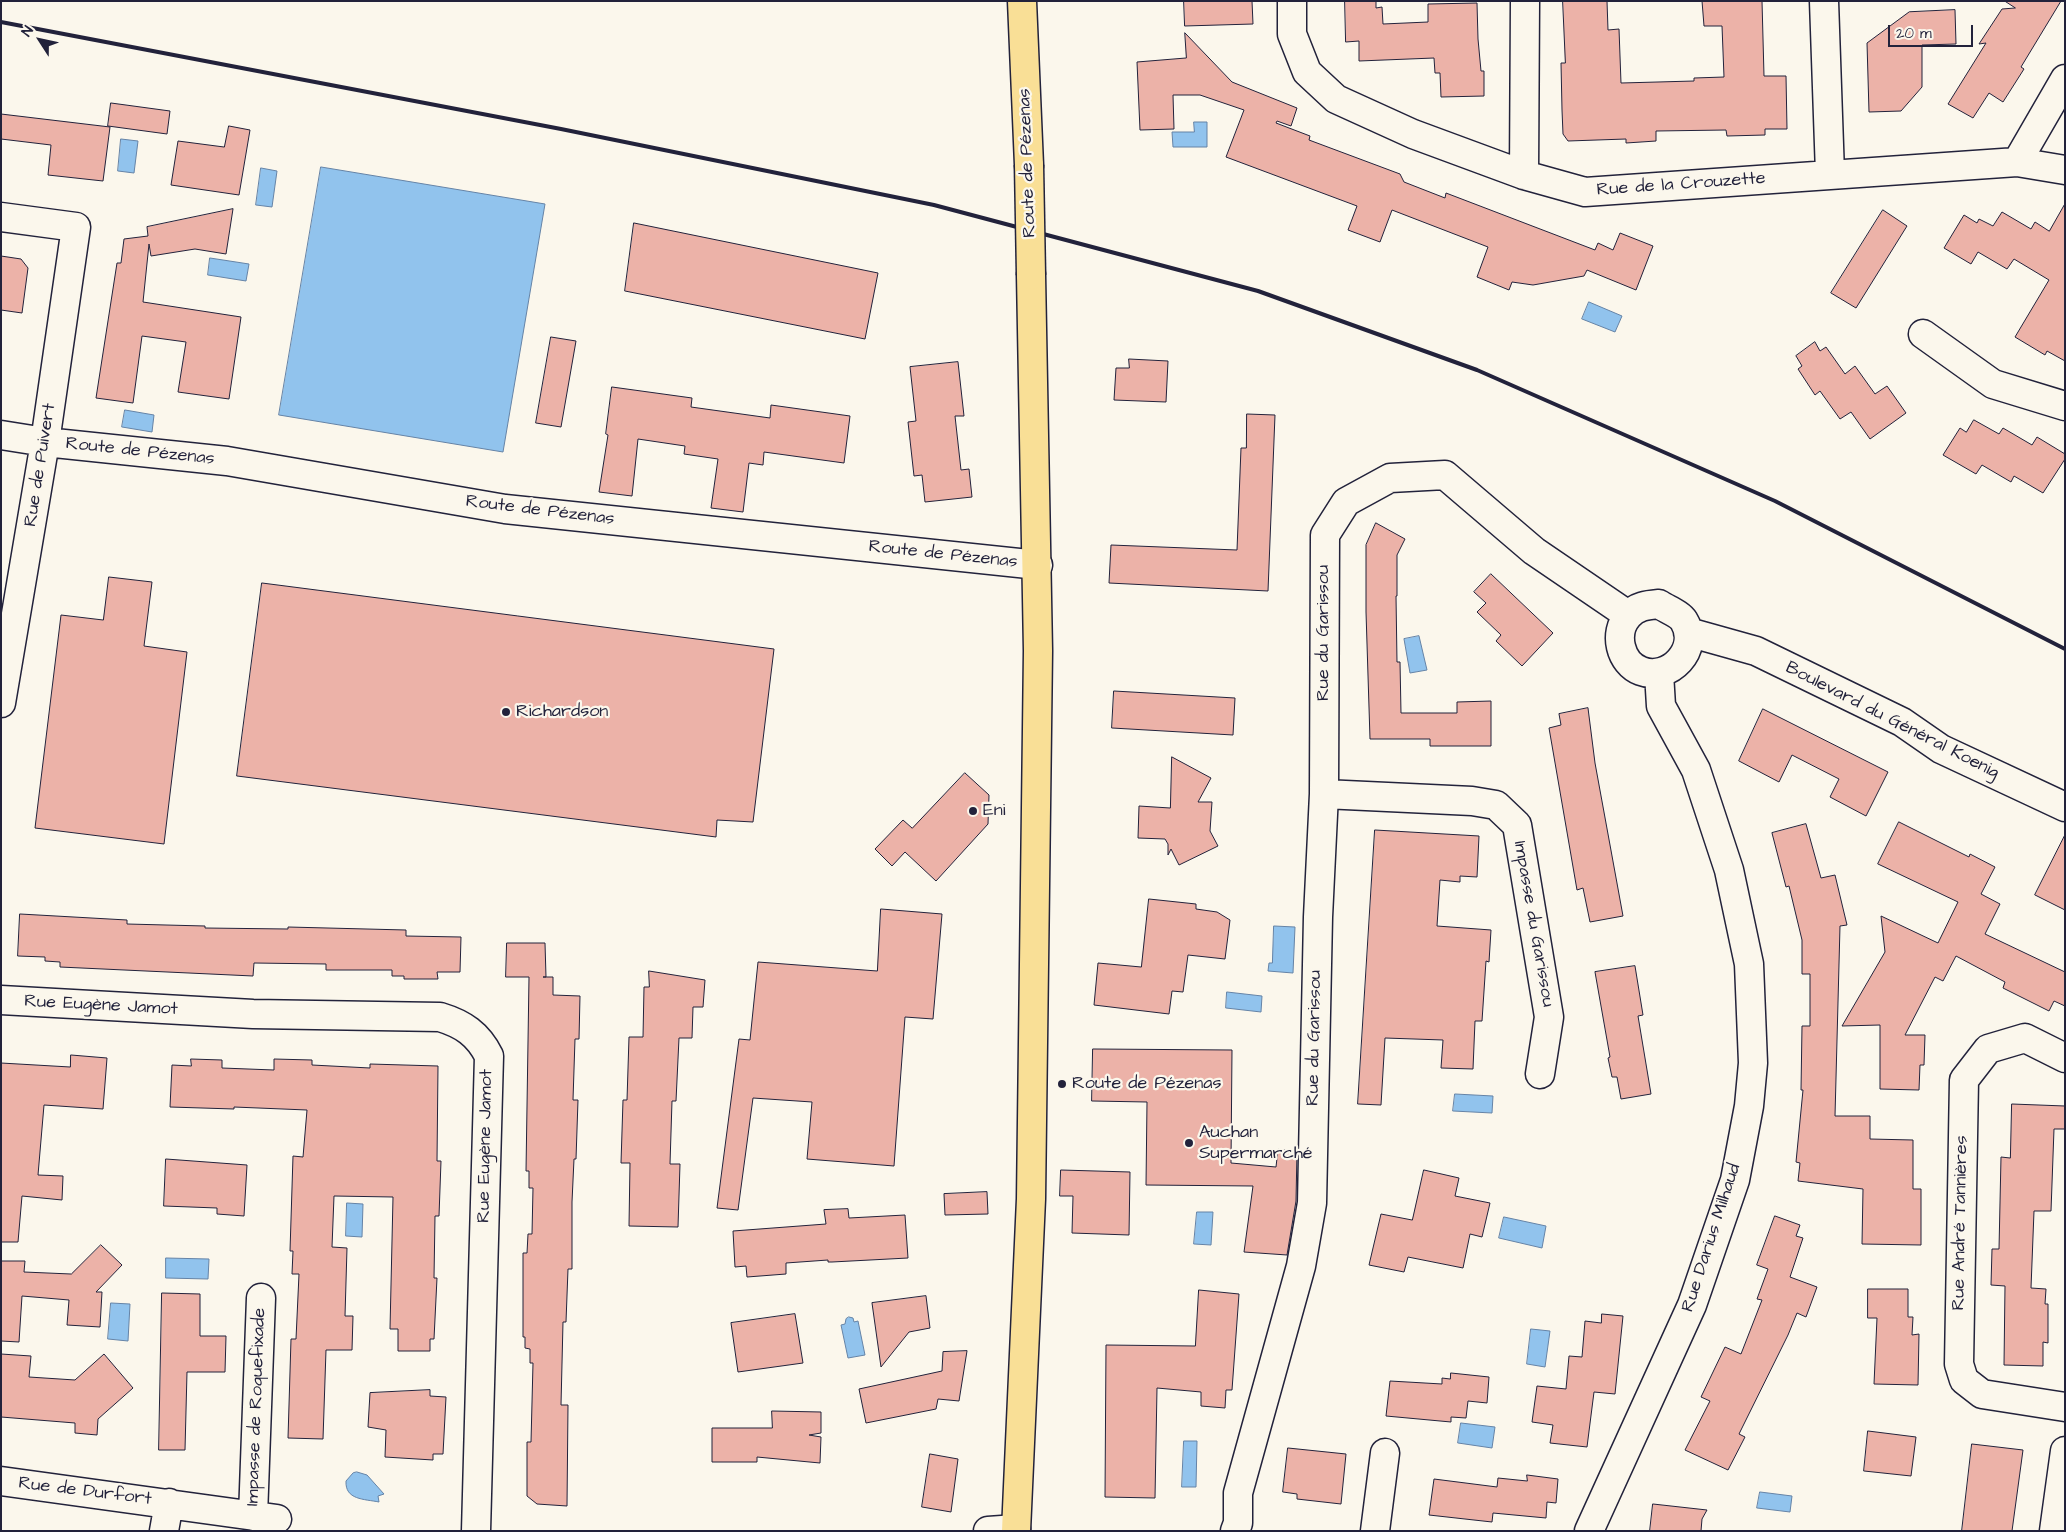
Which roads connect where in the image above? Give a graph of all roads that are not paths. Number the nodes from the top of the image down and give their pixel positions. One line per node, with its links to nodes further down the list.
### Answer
1 (1022, 1): 15 (main road, Route de Pézenas, bridge)
2 (1292, 1): 9 (street, Rue de la Crouzette)
3 (1525, 1): 9 (street)
4 (1824, 1): 8 (street)
5 (2065, 79): 6 (street)
6 (2017, 162): 7 (street, Rue de la Crouzette); 8 (street, Rue de la Crouzette)
7 (2065, 170)
8 (1830, 174): 9 (street, Rue de la Crouzette)
9 (1524, 175)
10 (1, 217): 14 (street, Rue de Puivert)
11 (1923, 334): 12 (street)
12 (2065, 406)
13 (1, 435): 14 (street, Route de Pézenas)
14 (45, 442): 15 (street, Route de Pézenas); 19 (street, Rue de Puivert)
15 (1038, 564): 33 (main road, Route de Pézenas)
16 (1628, 615): 17 (street); 18 (street); 20 (street, Rue du Garissou)
17 (1688, 632): 18 (street); 21 (street, Boulevard du Général Koenig)
18 (1660, 673): 38 (street, Rue Darius Milhaud)
19 (1, 703)
20 (1324, 794): 24 (street, Impasse du Garissou); 32 (street, Rue du Garissou)
21 (2065, 807)
22 (1, 1000): 35 (street, Rue Eugène Jamot)
23 (2065, 1058): 26 (street, Rue André Tannières)
24 (1540, 1074)
25 (261, 1298): 31 (street, Impasse de Roquefixade)
26 (2065, 1407)
27 (2065, 1451): 39 (street)
28 (1385, 1453): 37 (street)
29 (1, 1481): 30 (street, Rue de Durfort)
30 (170, 1503): 31 (street, Rue de Durfort); 34 (street, Rue de Durfort)
31 (265, 1517)
32 (1242, 1528)
33 (1016, 1530): 36 (street)
34 (164, 1531)
35 (476, 1531)
36 (988, 1531)
37 (1375, 1531)
38 (1589, 1531)
39 (2054, 1531)

